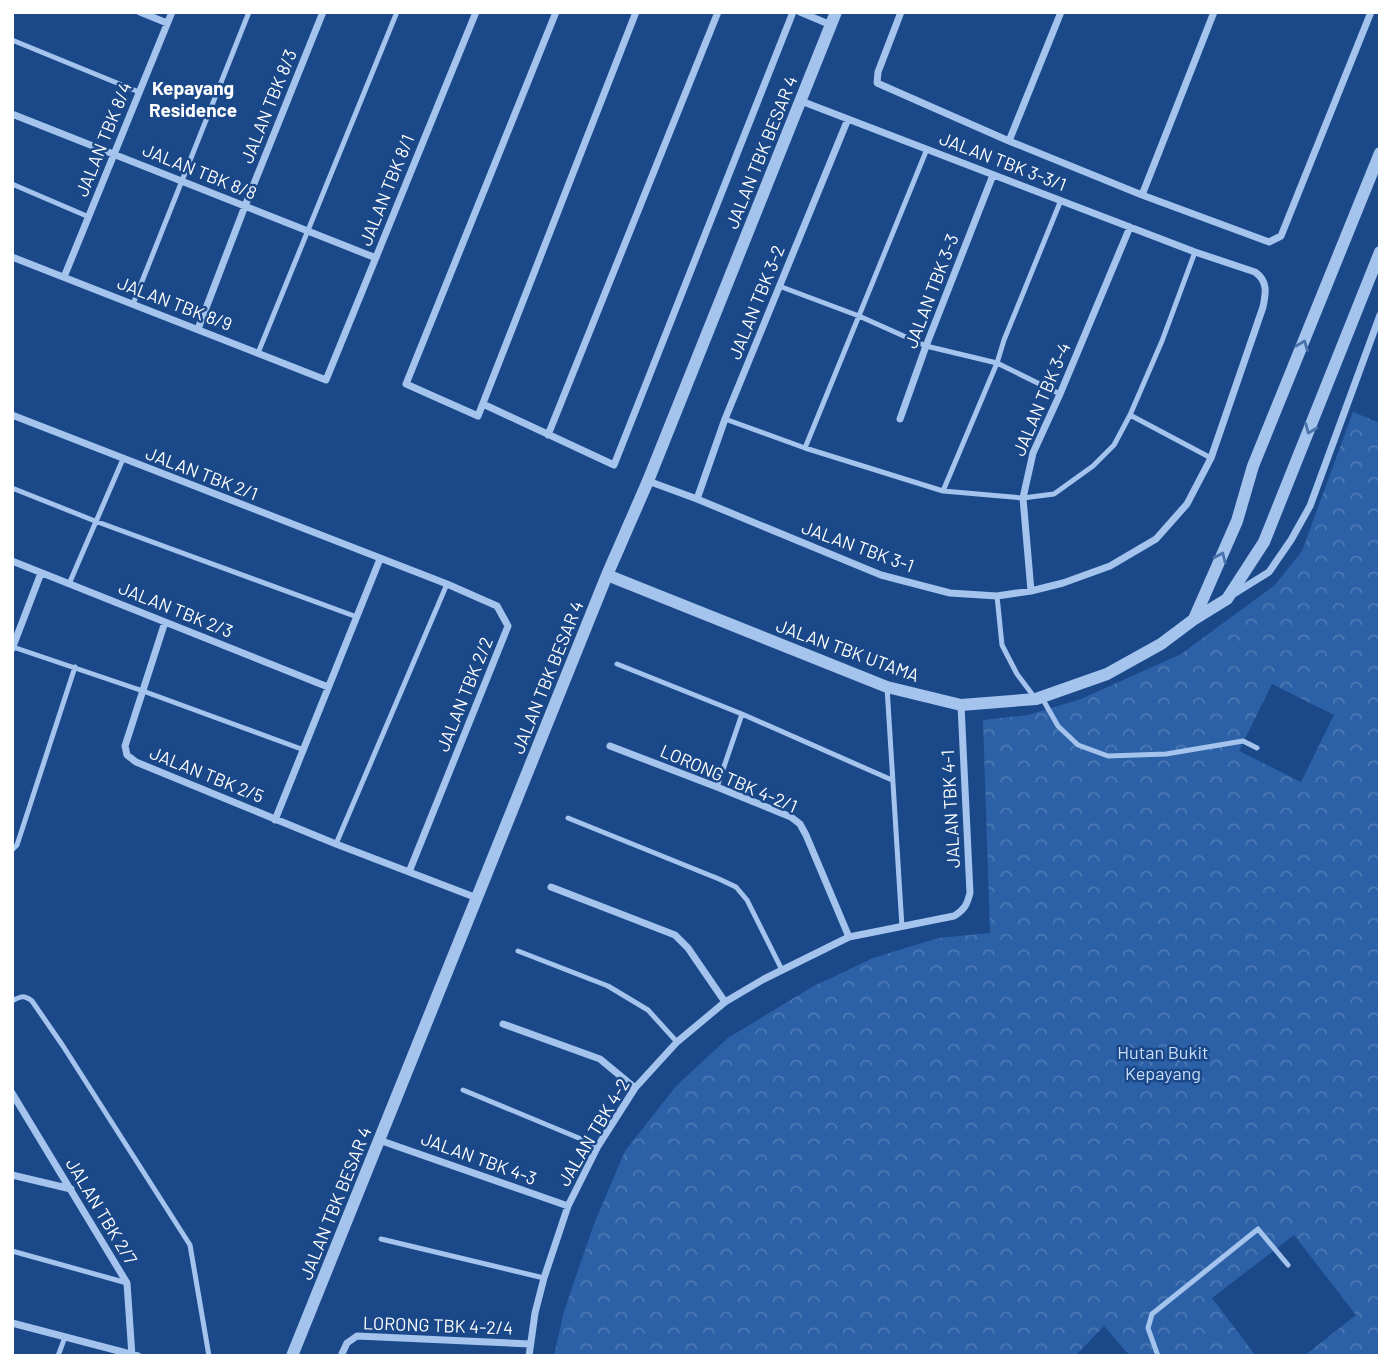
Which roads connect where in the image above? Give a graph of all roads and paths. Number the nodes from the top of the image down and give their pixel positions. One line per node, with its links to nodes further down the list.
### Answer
1 (140, 12): 17 (street)
2 (172, 12): 17 (street, JALAN TBK 8/4)
3 (249, 12): 28 (lane)
4 (323, 12): 32 (street, JALAN TBK 8/3)
5 (397, 12): 35 (lane)
6 (476, 12): 39 (street, JALAN TBK 8/1)
7 (556, 12): 51 (street)
8 (636, 12): 51 (street)
9 (718, 12): 56 (street)
10 (793, 12): 56 (street)
11 (800, 12): 16 (street)
12 (901, 12): 23 (street)
13 (1062, 12): 23 (street)
14 (1214, 12): 30 (street)
15 (1371, 12): 30 (street)
16 (833, 18): 20 (street, JALAN TBK BESAR 4)
17 (167, 23): 19 (street, JALAN TBK 8/4)
18 (12, 40): 19 (lane)
19 (139, 92): 26 (street, JALAN TBK 8/4)
20 (801, 101): 22 (street, JALAN TBK 3-3/1); 60 (street, JALAN TBK BESAR 4)
21 (12, 114): 26 (street, JALAN TBK 8/8)
22 (848, 119): 24 (street, JALAN TBK 3-3/1); 41 (street, JALAN TBK 3-2)
23 (1009, 141): 30 (street)
24 (927, 149): 27 (street, JALAN TBK 3-3/1); 44 (lane)
25 (1380, 153): 76 (street, one-way to 25)
26 (114, 154): 28 (street, JALAN TBK 8/8); 33 (street, JALAN TBK 8/4)
27 (993, 175): 31 (street, JALAN TBK 3-3/1); 46 (street, JALAN TBK 3-3)
28 (181, 181): 32 (street, JALAN TBK 8/8); 42 (lane)
29 (12, 184): 33 (lane)
30 (1142, 195)
31 (1061, 200): 34 (street, JALAN TBK 3-3/1); 48 (lane)
32 (245, 206): 35 (street, JALAN TBK 8/8); 45 (street, JALAN TBK 8/3)
33 (89, 217): 40 (street, JALAN TBK 8/4)
34 (1130, 227): 36 (street, JALAN TBK 3-3/1); 50 (street, JALAN TBK 3-4)
35 (308, 231): 39 (street, JALAN TBK 8/8); 47 (lane)
36 (1195, 252): 53 (lane); 58 (street, JALAN TBK 3-1)
37 (1380, 252): 74 (street, one-way to 74)
38 (12, 257): 40 (street, JALAN TBK 8/9)
39 (376, 258): 49 (street, JALAN TBK 8/1)
40 (65, 277): 42 (street, JALAN TBK 8/9)
41 (779, 286): 44 (lane); 54 (street, JALAN TBK 3-2)
42 (133, 304): 45 (street, JALAN TBK 8/9)
43 (1380, 315): 74 (street)
44 (859, 316): 46 (lane); 57 (lane)
45 (198, 329): 47 (street, JALAN TBK 8/9)
46 (926, 346): 48 (lane); 55 (street, JALAN TBK 3-3)
47 (258, 353): 49 (street, JALAN TBK 8/9)
48 (997, 363): 50 (lane); 62 (lane)
49 (326, 380)
50 (1060, 394): 63 (street, JALAN TBK 3-4)
51 (483, 404): 56 (street)
52 (12, 415): 59 (street, JALAN TBK 2/1)
53 (1130, 415): 58 (lane); 63 (lane)
54 (725, 419): 57 (lane); 64 (street, JALAN TBK 3-2)
55 (900, 419)
56 (548, 435)
57 (805, 448): 62 (lane)
58 (1211, 458): 72 (street, JALAN TBK 3-1)
59 (123, 459): 65 (lane); 66 (street, JALAN TBK 2/1)
60 (648, 481): 64 (street, JALAN TBK 3-1); 69 (street, JALAN TBK BESAR 4)
61 (12, 488): 65 (lane)
62 (943, 491): 63 (lane)
63 (1023, 498): 72 (street, JALAN TBK 3-4)
64 (697, 499): 73 (street, JALAN TBK 3-1)
65 (95, 521): 70 (lane); 75 (lane)
66 (380, 559): 71 (street, JALAN TBK 2/2); 75 (street)
67 (12, 561): 68 (street, JALAN TBK 2/3)
68 (41, 573): 70 (street, JALAN TBK 2/3); 78 (street)
69 (607, 575): 82 (street, JALAN TBK UTAMA); 98 (street, JALAN TBK BESAR 4)
70 (69, 584): 77 (street, JALAN TBK 2/3)
71 (447, 584): 94 (lane); 96 (street, JALAN TBK 2/2)
72 (1031, 591): 73 (street, JALAN TBK 3-1)
73 (997, 596): 84 (lane)
74 (1227, 599): 76 (street, JALAN TBK UTAMA)
75 (357, 617): 81 (street)
76 (1193, 620): 84 (street, JALAN TBK UTAMA)
77 (165, 622): 81 (street, JALAN TBK 2/3); 83 (street)
78 (13, 648): 80 (lane)
79 (617, 664): 86 (lane)
80 (75, 667): 83 (lane); 95 (lane)
81 (328, 687): 89 (street)
82 (887, 687): 85 (street, JALAN TBK UTAMA); 90 (lane)
83 (143, 691): 89 (lane); 93 (street, JALAN TBK 2/5)
84 (1039, 699): 85 (street, JALAN TBK UTAMA); 88 (lane)
85 (961, 705): 99 (street, JALAN TBK 4-1)
86 (742, 714): 90 (lane); 91 (lane)
87 (610, 746): 91 (street, LORONG TBK 4-2/1)
88 (1257, 748)
89 (304, 750): 93 (street)
90 (892, 780): 100 (lane)
91 (718, 787): 101 (street, LORONG TBK 4-2/1)
92 (568, 818): 103 (lane)
93 (275, 820): 94 (street, JALAN TBK 2/5)
94 (336, 844): 96 (street, JALAN TBK 2/5)
95 (12, 850)
96 (409, 872): 98 (street, JALAN TBK 2/5)
97 (551, 887): 105 (street)
98 (477, 898): 111 (street, JALAN TBK BESAR 4)
99 (963, 910): 100 (street, JALAN TBK 4-2)
100 (902, 926): 101 (street, JALAN TBK 4-2)
101 (849, 937): 103 (street, JALAN TBK 4-2)
102 (518, 951): 107 (lane)
103 (782, 970): 105 (street, JALAN TBK 4-2)
104 (12, 1001): 127 (lane)
105 (725, 1002): 107 (street, JALAN TBK 4-2)
106 (503, 1024): 108 (street)
107 (677, 1042): 108 (street, JALAN TBK 4-2)
108 (635, 1088): 112 (street, JALAN TBK 4-2)
109 (463, 1090): 112 (lane)
110 (13, 1095): 114 (street, JALAN TBK 2/7)
111 (379, 1140): 115 (street, JALAN TBK 4-3); 128 (street, JALAN TBK BESAR 4)
112 (598, 1146): 115 (street, JALAN TBK 4-2)
113 (12, 1175): 114 (street)
114 (71, 1189): 120 (street, JALAN TBK 2/7)
115 (568, 1206): 119 (street, JALAN TBK 4-2)
116 (381, 1239): 119 (lane)
117 (12, 1251): 120 (lane)
118 (1287, 1265): 131 (lane)
119 (544, 1278): 123 (street, JALAN TBK 4-2)
120 (127, 1283): 124 (street, JALAN TBK 2/7)
121 (12, 1323): 122 (street)
122 (65, 1337): 124 (street); 125 (lane)
123 (530, 1344): 129 (street, LORONG TBK 4-2/4); 130 (street, JALAN TBK 4-2)
124 (132, 1355): 126 (street)
125 (58, 1356)
126 (138, 1356)
127 (209, 1356)
128 (292, 1356)
129 (341, 1356)
130 (529, 1356)
131 (1158, 1356)

